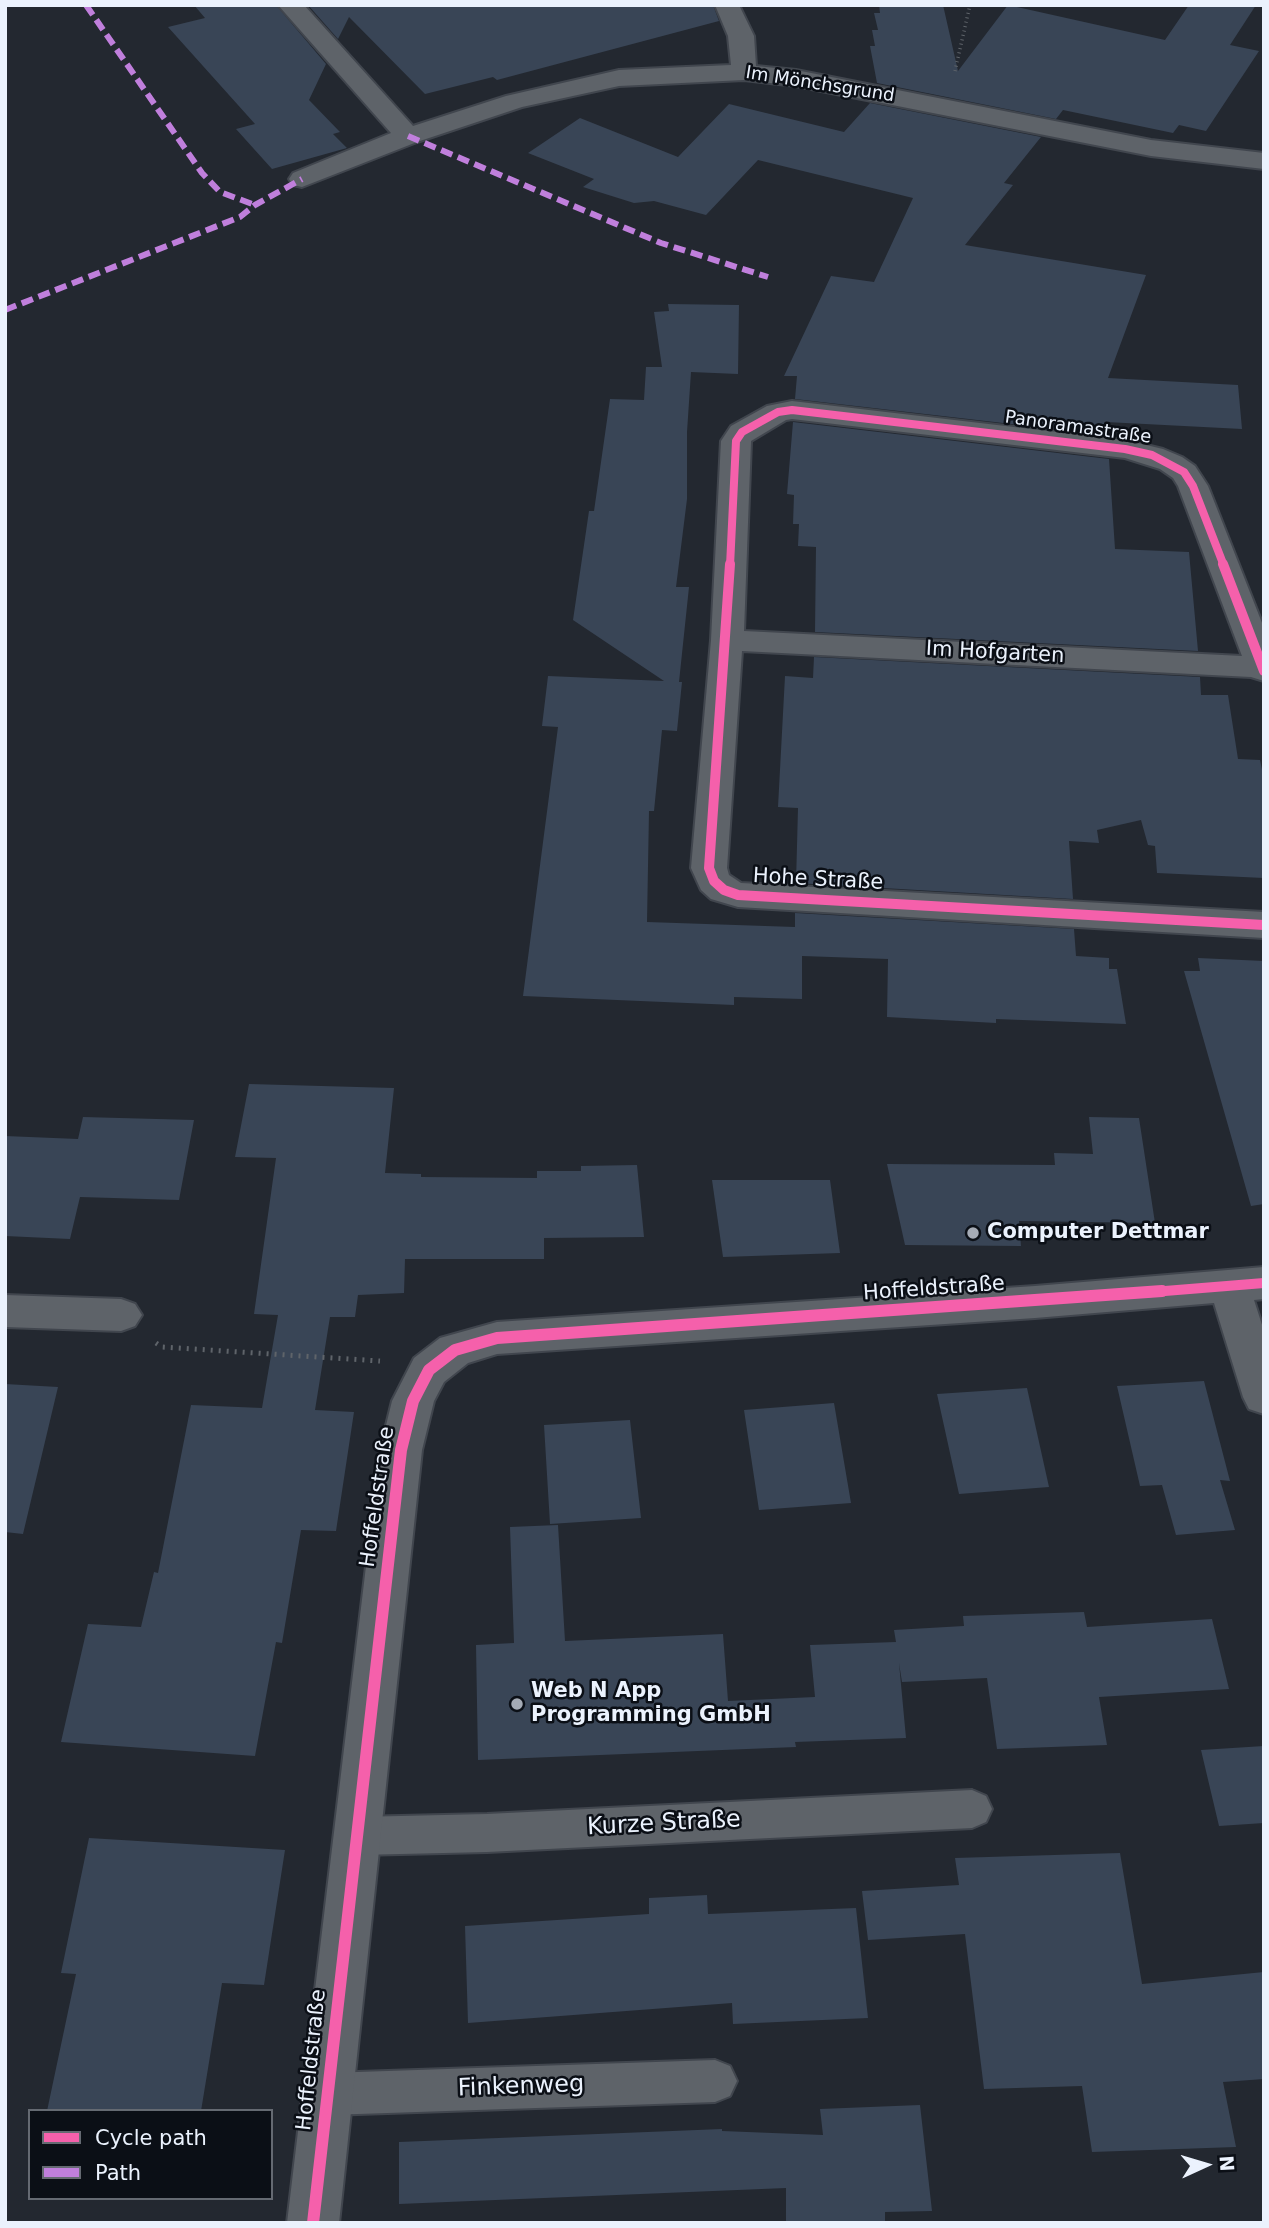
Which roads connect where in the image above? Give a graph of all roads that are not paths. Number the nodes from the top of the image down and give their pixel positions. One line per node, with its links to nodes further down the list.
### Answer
1 (290, 5): 4 (street)
2 (727, 5): 3 (street)
3 (744, 72): 4 (street, Im Mönchsgrund); 5 (street, Im Mönchsgrund)
4 (408, 136): 6 (street, Im Mönchsgrund)
5 (1264, 160)
6 (302, 179)
7 (792, 410): 8 (street, Hohe Straße); 9 (street, Panoramastraße)
8 (727, 640): 9 (street, Im Hofgarten); 10 (street, Hohe Straße)
9 (1263, 669)
10 (1264, 925)
11 (1246, 1285): 14 (street); 16 (street, Hoffeldstraße)
12 (5, 1311): 13 (street)
13 (121, 1315)
14 (1264, 1397)
15 (972, 1809): 16 (lane, Kurze Straße)
16 (357, 1836): 18 (street, Hoffeldstraße)
17 (715, 2081): 18 (lane, Finkenweg)
18 (328, 2094): 19 (street, Hoffeldstraße)
19 (313, 2223)

